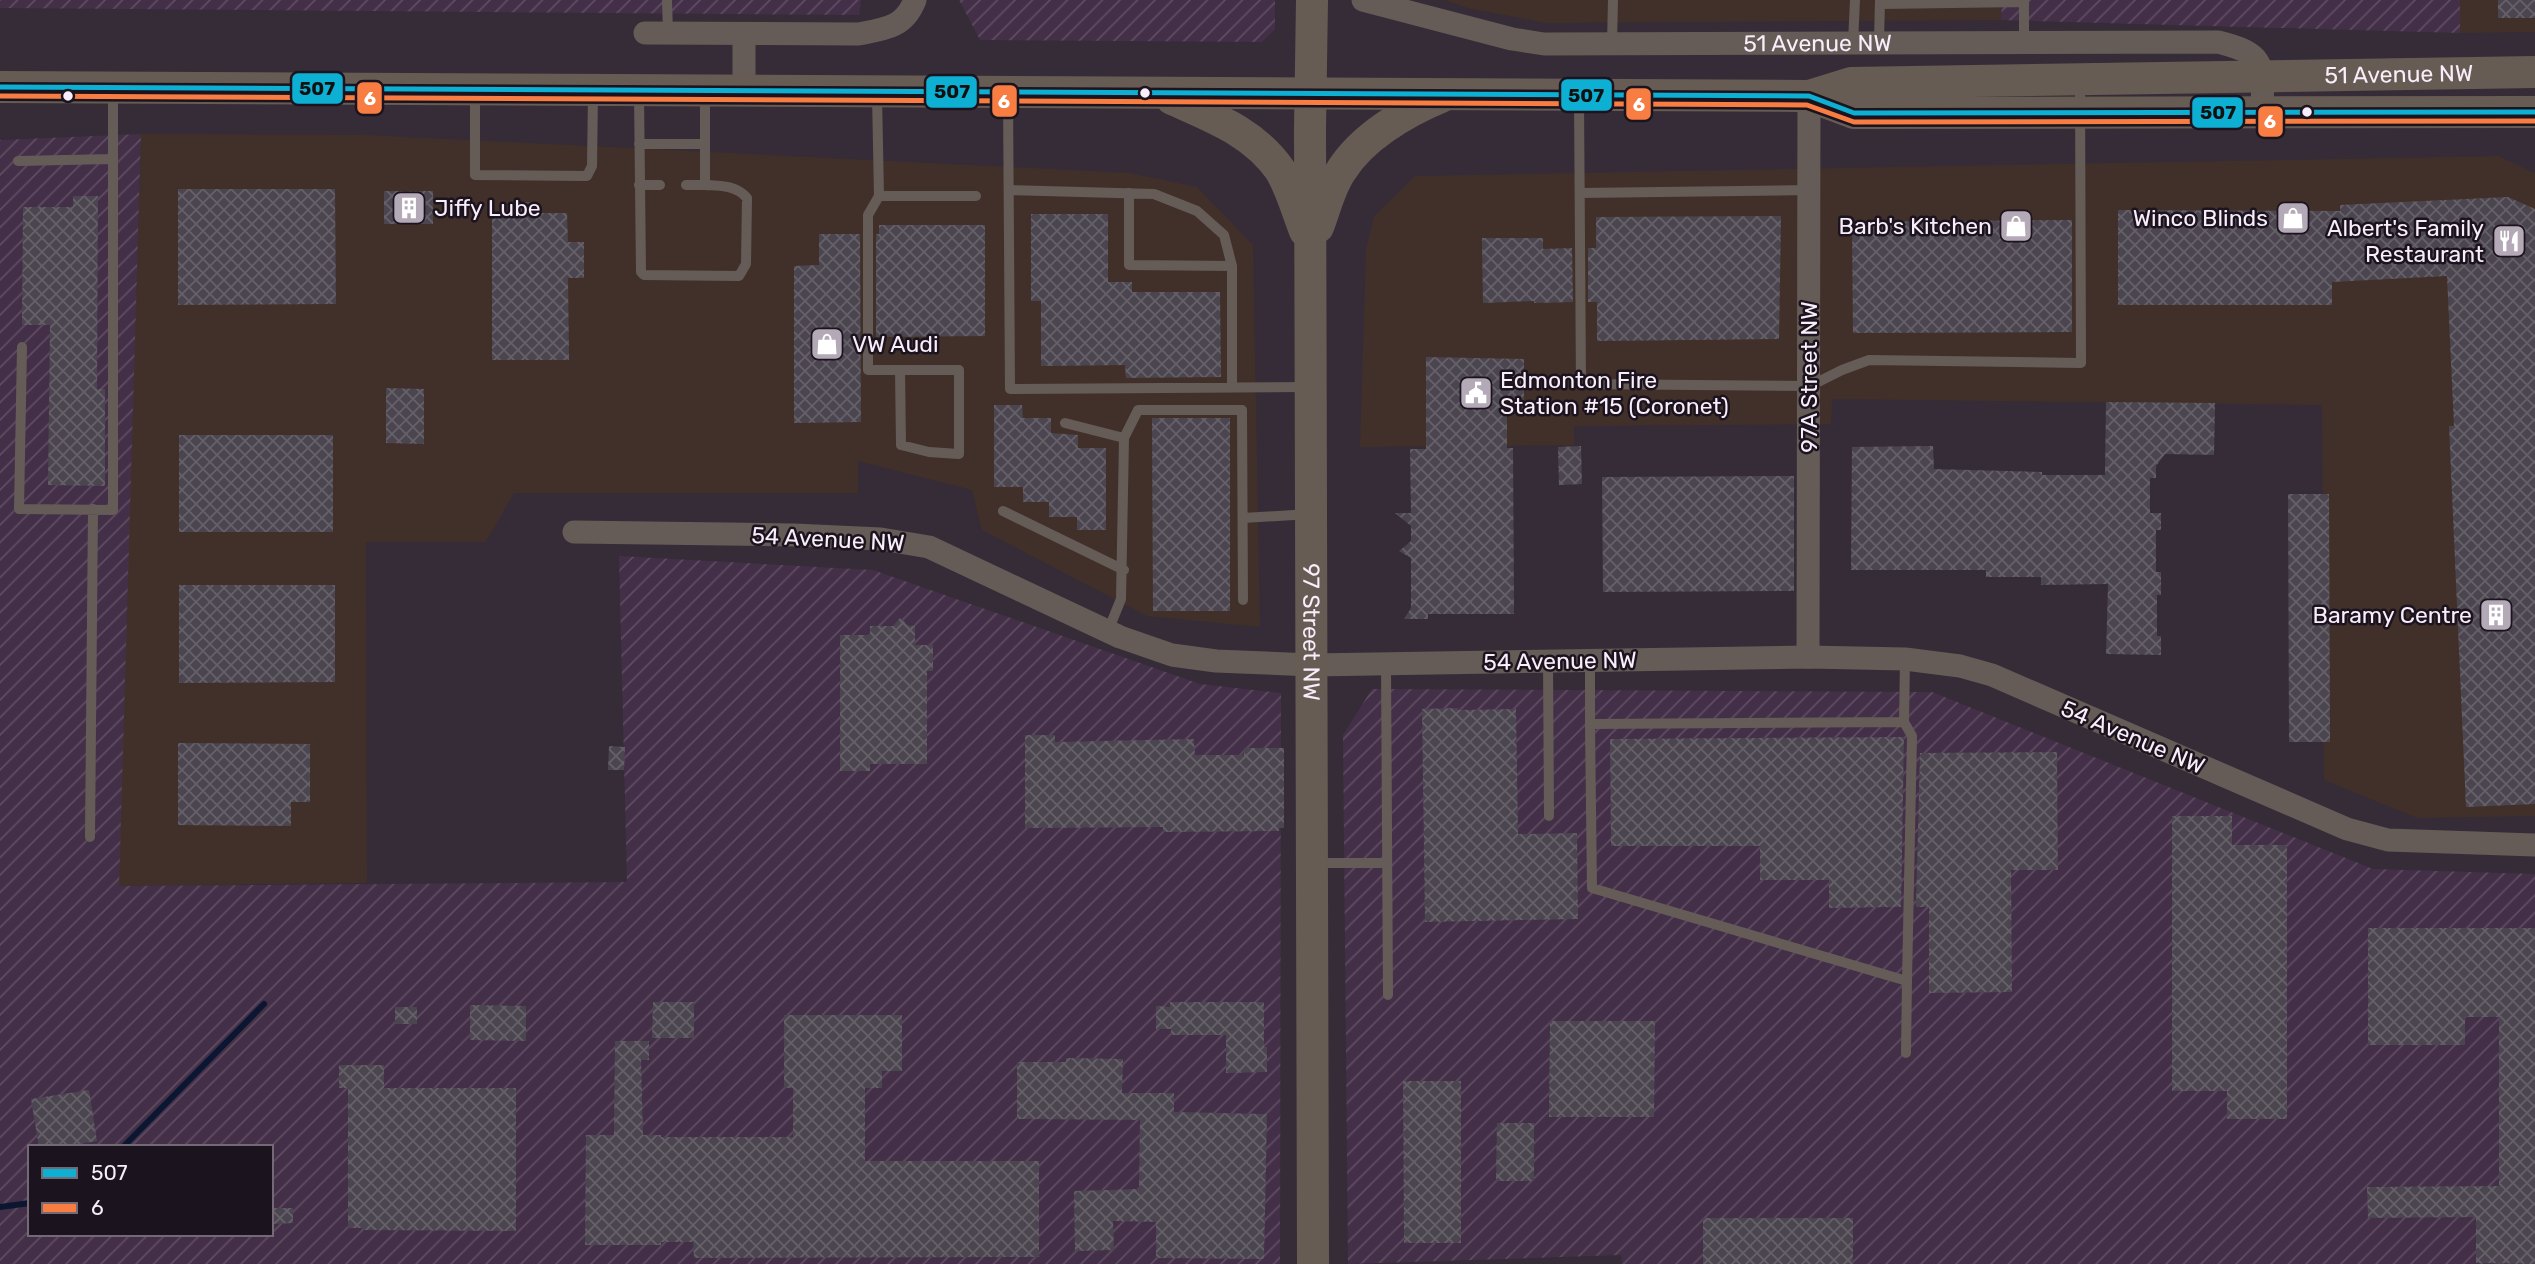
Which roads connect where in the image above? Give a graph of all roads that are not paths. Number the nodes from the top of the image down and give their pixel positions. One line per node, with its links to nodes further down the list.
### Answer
1 (667, 0): 9 (lane)
2 (915, 0): 10 (street)
3 (1312, 0): 28 (main road, 97 Street NW)
4 (1363, 0): 14 (street, 51 Avenue NW)
5 (1613, 0): 14 (lane)
6 (1855, 0): 13 (lane)
7 (2024, 1): 8 (lane); 11 (lane)
8 (1880, 2): 12 (lane)
9 (656, 33): 10 (street)
10 (744, 34): 24 (street)
11 (2024, 41): 12 (street, 51 Avenue NW); 16 (street, 51 Avenue NW)
12 (1879, 42): 13 (street, 51 Avenue NW)
13 (1853, 43): 14 (street, 51 Avenue NW)
14 (1612, 44)
15 (2533, 72): 16 (main road, 51 Avenue NW)
16 (2263, 75): 17 (main road, 51 Avenue NW); 33 (street)
17 (2080, 79): 31 (main road, 51 Avenue NW); 32 (lane)
18 (0, 87): 19 (main road, 51 Avenue NW)
19 (113, 88): 20 (main road, 51 Avenue NW); 39 (lane)
20 (475, 90): 21 (main road, 51 Avenue NW); 21 (lane)
21 (593, 91): 22 (main road, 51 Avenue NW)
22 (639, 91): 23 (main road, 51 Avenue NW); 37 (lane)
23 (705, 91): 24 (main road, 51 Avenue NW); 38 (lane)
24 (744, 91): 25 (main road, 51 Avenue NW)
25 (877, 92): 26 (main road, 51 Avenue NW); 49 (lane)
26 (1008, 92): 27 (main road, 51 Avenue NW); 45 (lane)
27 (1161, 94): 28 (main road, 51 Avenue NW); 51 (main road)
28 (1310, 94): 29 (main road, 51 Avenue NW); 51 (main road, 97 Street NW)
29 (1447, 95): 30 (main road, 51 Avenue NW); 51 (main road)
30 (1579, 95): 31 (main road, 51 Avenue NW); 48 (lane)
31 (1809, 96): 32 (main road, 51 Avenue NW); 46 (street, 97A Street NW)
32 (2080, 112): 33 (main road, 51 Avenue NW); 55 (lane)
33 (2262, 112): 34 (main road, 51 Avenue NW)
34 (2502, 112): 35 (main road, 51 Avenue NW); 36 (main road)
35 (2535, 112)
36 (2535, 120)
37 (639, 144): 38 (lane); 41 (lane)
38 (705, 144): 44 (lane)
39 (112, 159): 40 (lane); 60 (lane)
40 (18, 162)
41 (639, 185): 42 (lane); 44 (lane)
42 (660, 185)
43 (687, 185): 44 (lane)
44 (705, 185)
45 (1010, 190): 47 (lane); 56 (lane)
46 (1810, 190): 48 (lane); 55 (street, 97A Street NW)
47 (1129, 193): 52 (lane); 52 (lane)
48 (1580, 193): 55 (lane)
49 (878, 196): 50 (lane); 54 (lane)
50 (976, 197)
51 (1311, 244): 57 (main road, 97 Street NW)
52 (1232, 265): 56 (lane)
53 (22, 347): 60 (lane)
54 (900, 370): 54 (lane)
55 (1810, 386): 68 (street, 97A Street NW)
56 (1232, 387): 57 (lane)
57 (1311, 387): 62 (main road, 97 Street NW)
58 (1065, 423): 59 (lane)
59 (1124, 438): 63 (lane); 65 (lane)
60 (93, 509): 77 (lane)
61 (1003, 511): 65 (lane)
62 (1312, 514): 63 (lane); 73 (main road, 97 Street NW)
63 (1243, 518): 66 (lane)
64 (574, 532): 67 (street, 54 Avenue NW)
65 (1124, 570): 67 (lane)
66 (1243, 600)
67 (1108, 631): 73 (street, 54 Avenue NW)
68 (1808, 657): 69 (street, 54 Avenue NW); 71 (street, 54 Avenue NW)
69 (1905, 659): 74 (lane); 78 (street, 54 Avenue NW)
70 (1548, 661): 71 (street, 54 Avenue NW); 72 (street, 54 Avenue NW); 76 (lane)
71 (1590, 661): 75 (lane)
72 (1386, 664): 73 (street, 54 Avenue NW); 80 (lane)
73 (1312, 665): 79 (main road, 97 Street NW)
74 (1905, 722): 75 (lane); 81 (lane)
75 (1590, 724): 81 (lane)
76 (1549, 816)
77 (90, 837)
78 (2535, 845)
79 (1312, 863): 80 (lane); 84 (main road, 97 Street NW)
80 (1387, 863): 82 (lane)
81 (1907, 981): 83 (lane)
82 (1388, 995)
83 (1906, 1053)
84 (1313, 1264)

